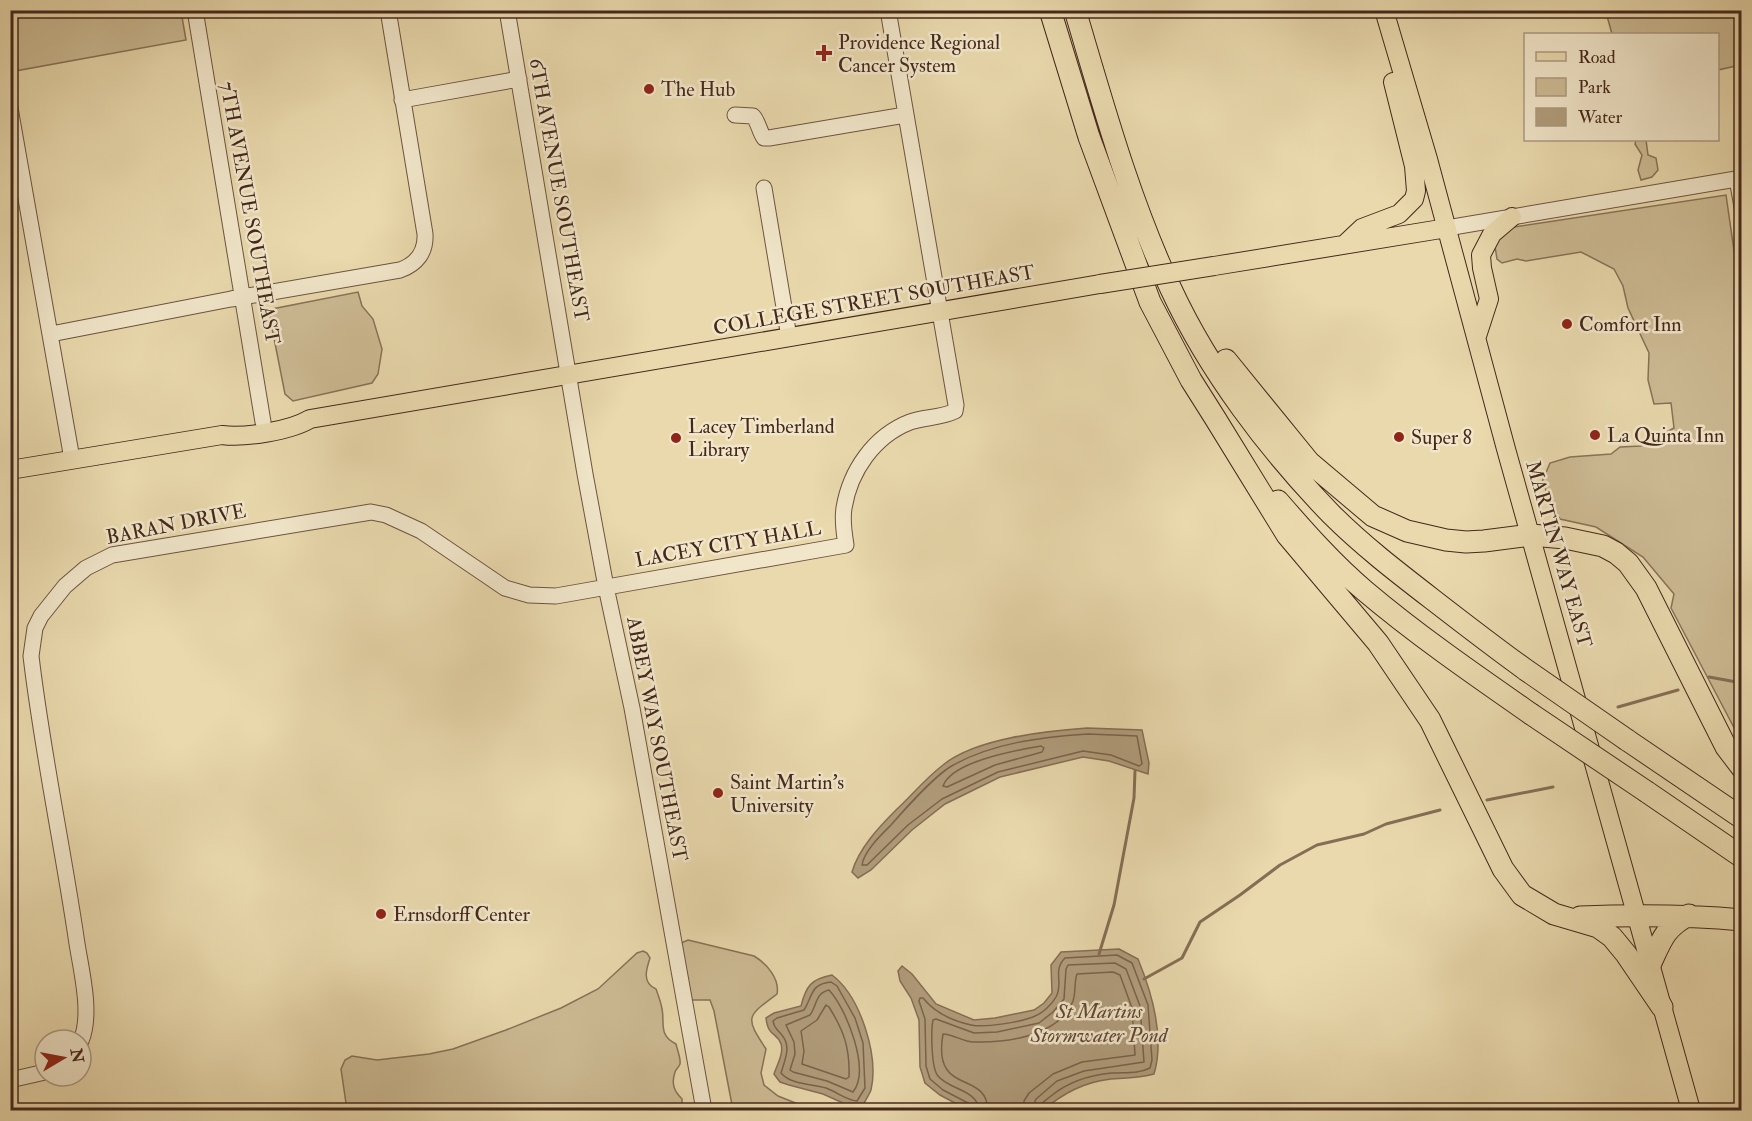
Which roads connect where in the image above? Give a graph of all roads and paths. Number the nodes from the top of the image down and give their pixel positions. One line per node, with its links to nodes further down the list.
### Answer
1 (195, 10): 21 (street, 7TH AVENUE SOUTHEAST)
2 (388, 10): 10 (street)
3 (507, 10): 9 (street, 6TH AVENUE SOUTHEAST)
4 (888, 10): 13 (street)
5 (1050, 10): 30 (highway)
6 (1075, 10): 20 (highway)
7 (1384, 10): 8 (main road, MARTIN WAY EAST)
8 (1390, 32): 18 (main road, MARTIN WAY EAST); 19 (main road)
9 (519, 79): 10 (street); 26 (street, 6TH AVENUE SOUTHEAST)
10 (402, 100): 21 (street)
11 (10, 108): 23 (street)
12 (735, 115): 13 (street)
13 (905, 115): 22 (street)
14 (1739, 178): 16 (street); 17 (street)
15 (764, 188): 25 (street)
16 (1742, 207)
17 (1512, 217): 18 (street); 24 (main road)
18 (1447, 228): 19 (main road, COLLEGE STREET SOUTHEAST); 24 (main road, MARTIN WAY EAST)
19 (1345, 244): 22 (main road, COLLEGE STREET SOUTHEAST, bridge)
20 (1171, 290): 33 (highway); 36 (highway, bridge)
21 (243, 297): 23 (street); 28 (street, 7TH AVENUE SOUTHEAST)
22 (940, 311): 25 (main road, COLLEGE STREET SOUTHEAST); 34 (street, LACEY CITY HALL)
23 (51, 334): 31 (street)
24 (1477, 336): 33 (main road, MARTIN WAY EAST)
25 (789, 337): 26 (main road, COLLEGE STREET SOUTHEAST)
26 (569, 376): 27 (main road, COLLEGE STREET SOUTHEAST); 34 (street, ABBEY WAY SOUTHEAST)
27 (310, 419): 28 (main road, COLLEGE STREET SOUTHEAST); 29 (main road, COLLEGE STREET SOUTHEAST)
28 (263, 422): 29 (main road, COLLEGE STREET SOUTHEAST)
29 (222, 435): 31 (main road, COLLEGE STREET SOUTHEAST)
30 (1237, 453): 37 (highway, bridge); 40 (highway)
31 (72, 459): 32 (main road, COLLEGE STREET SOUTHEAST)
32 (10, 470)
33 (1531, 535): 35 (highway); 38 (main road, MARTIN WAY EAST)
34 (606, 587): 44 (street, BARAN DRIVE); 47 (street, ABBEY WAY SOUTHEAST)
35 (1742, 768)
36 (1742, 818)
37 (1742, 857)
38 (1637, 915): 39 (highway); 40 (highway); 42 (main road, MARTIN WAY EAST)
39 (1689, 915): 41 (highway); 42 (highway)
40 (1568, 918): 43 (highway)
41 (1742, 920)
42 (1650, 964): 43 (main road, MARTIN WAY EAST)
43 (1662, 1007): 48 (main road, MARTIN WAY EAST)
44 (85, 1028)
45 (33, 1075): 46 (street)
46 (10, 1080)
47 (704, 1110)
48 (1690, 1110)

